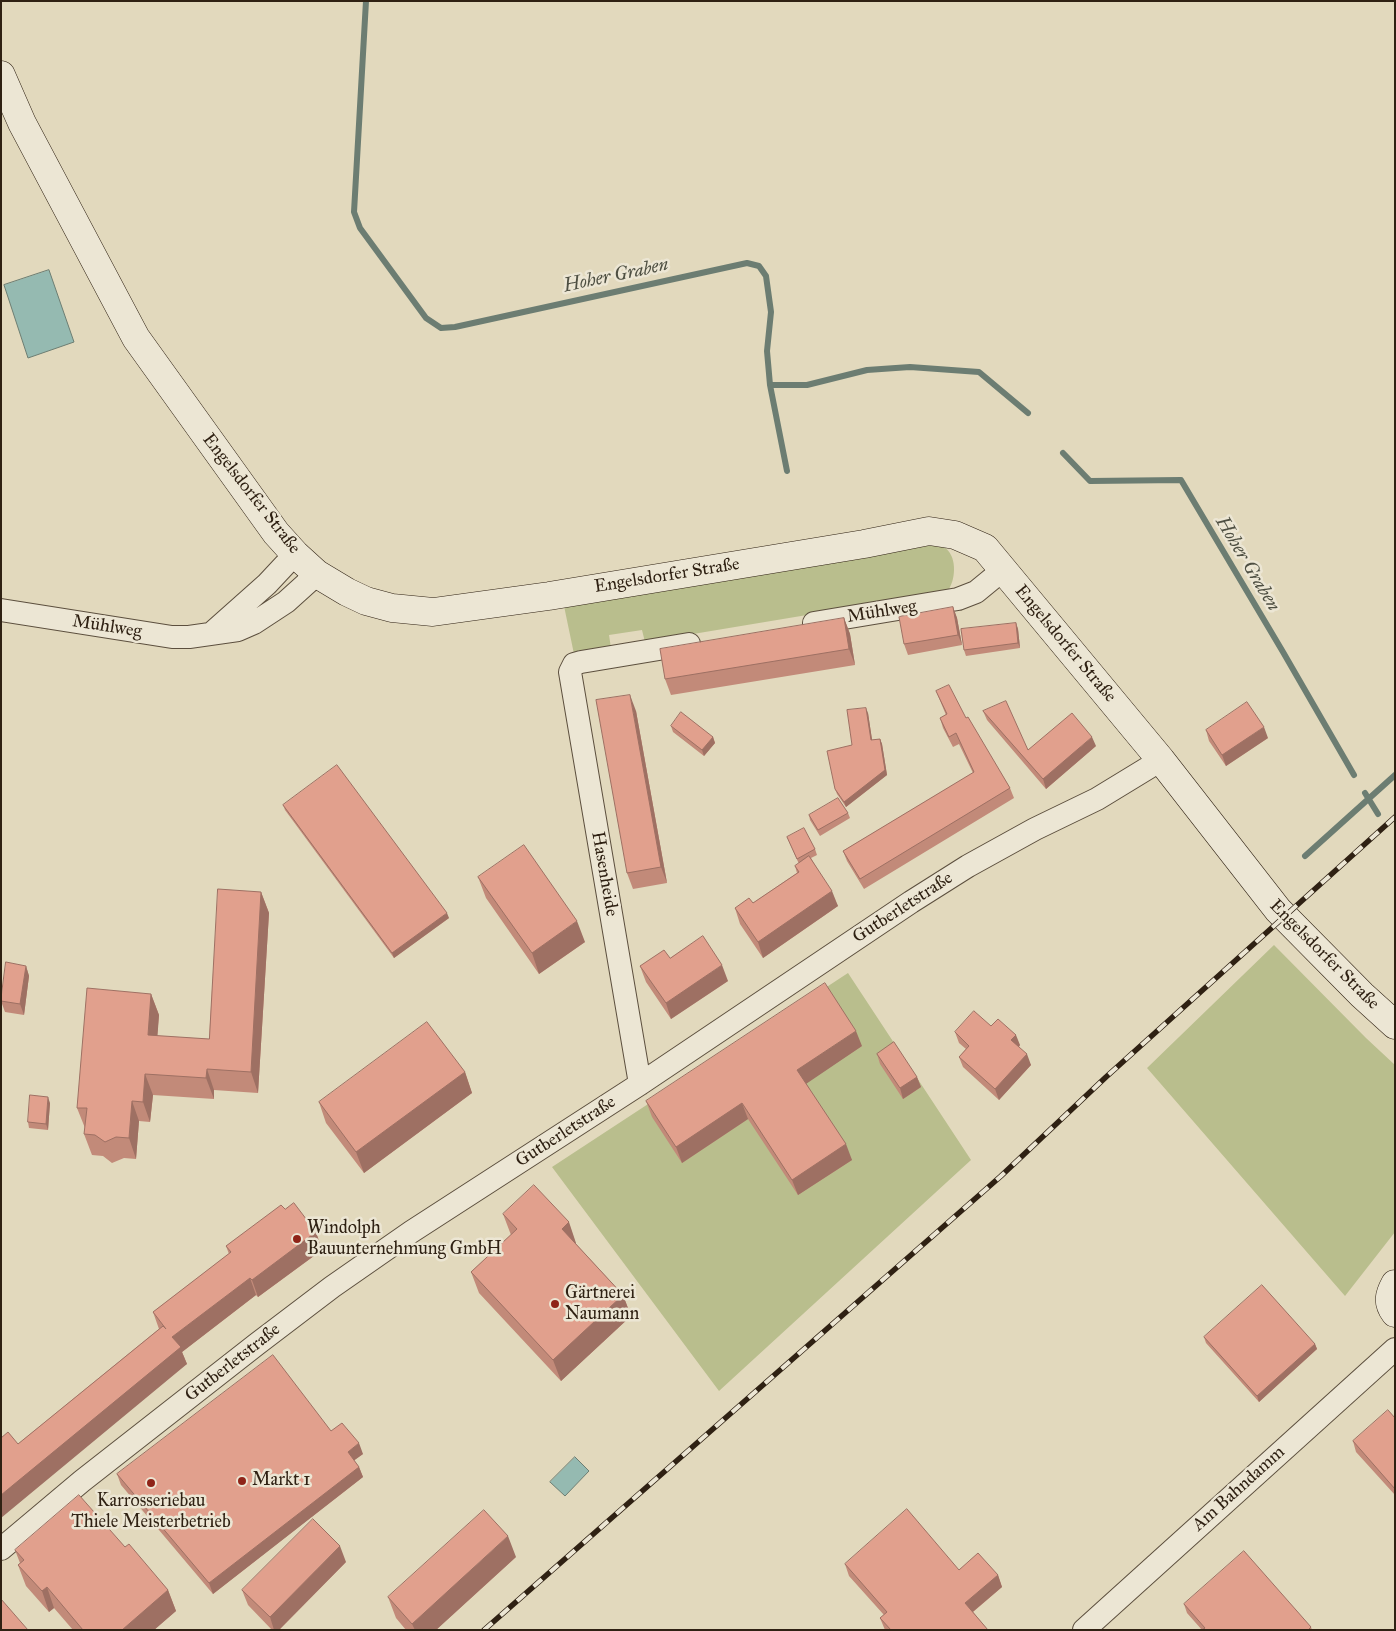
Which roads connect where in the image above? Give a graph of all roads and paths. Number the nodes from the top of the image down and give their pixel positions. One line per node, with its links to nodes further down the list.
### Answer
1 (1, 75): 2 (main road, Engelsdorfer Straße)
2 (295, 554): 4 (main road, Engelsdorfer Straße); 7 (street)
3 (1004, 569): 4 (main road, Engelsdorfer Straße); 6 (street, Mühlweg); 9 (main road, Engelsdorfer Straße)
4 (316, 574): 7 (street, Mühlweg)
5 (1, 610): 7 (street, Mühlweg)
6 (792, 627)
7 (214, 632)
8 (713, 640): 11 (street, Hasenheide)
9 (1161, 760): 10 (main road, Engelsdorfer Straße); 11 (street, Gutberletstraße)
10 (1395, 1025)
11 (640, 1084): 15 (street, Gutberletstraße)
12 (1395, 1284): 13 (main road)
13 (1395, 1314)
14 (1395, 1349): 16 (street, Am Bahndamm)
15 (1, 1548)
16 (1084, 1630)

